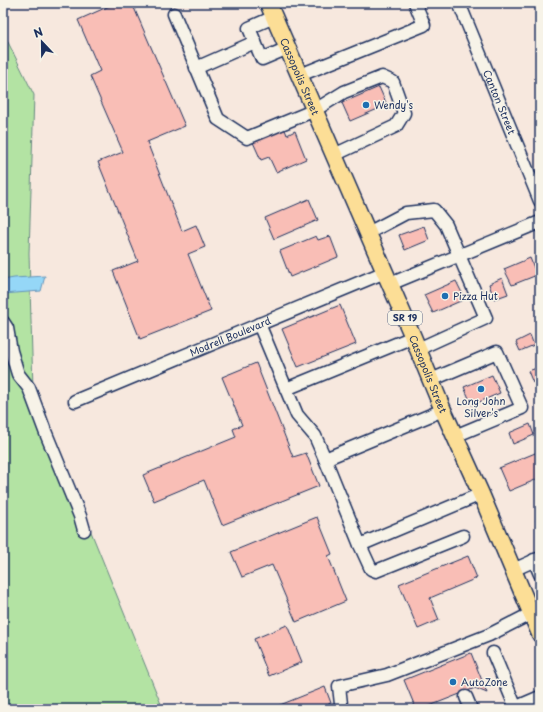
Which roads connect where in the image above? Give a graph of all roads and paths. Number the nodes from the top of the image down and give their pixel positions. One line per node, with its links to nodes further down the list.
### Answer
1 (416, 3): 8 (street)
2 (459, 3): 11 (street, Canton Street)
3 (271, 10): 5 (street); 6 (main road, Cassopolis Street / SR 19)
4 (174, 14): 7 (street)
5 (255, 42): 6 (street); 7 (street)
6 (288, 48): 8 (main road, Cassopolis Street / SR 19)
7 (196, 68): 9 (street)
8 (300, 75): 9 (main road, Cassopolis Street / SR 19)
9 (314, 110): 10 (main road, Cassopolis Street / SR 19); 10 (street)
10 (334, 155): 13 (main road, Cassopolis Street / SR 19)
11 (540, 201)
12 (540, 222): 14 (street, Modrell Boulevard)
13 (368, 233): 14 (street); 15 (main road, Cassopolis Street / SR 19)
14 (459, 256): 15 (street, Modrell Boulevard); 18 (street)
15 (387, 278): 17 (street, Modrell Boulevard); 18 (main road, Cassopolis Street / SR 19)
16 (3, 322): 26 (street)
17 (259, 324): 20 (street); 21 (street, Modrell Boulevard)
18 (415, 343): 19 (main road, Cassopolis Street / SR 19); 20 (street)
19 (431, 380): 22 (main road, Cassopolis Street / SR 19); 23 (street)
20 (286, 389): 24 (street)
21 (75, 401)
22 (443, 410): 23 (main road, Cassopolis Street / SR 19); 24 (street)
23 (455, 436): 25 (main road, Cassopolis Street / SR 19)
24 (325, 458): 28 (street)
25 (481, 494): 28 (street); 30 (main road, Cassopolis Street / SR 19)
26 (84, 530)
27 (463, 536): 28 (street)
28 (360, 545)
29 (537, 559): 30 (street); 31 (street)
30 (513, 570): 32 (main road, Cassopolis Street / SR 19)
31 (540, 574)
32 (536, 611): 33 (main road, Cassopolis Street / SR 19); 38 (street)
33 (540, 634)
34 (493, 653): 37 (street)
35 (466, 697): 39 (street)
36 (540, 697): 37 (street)
37 (514, 708)
38 (340, 709)
39 (471, 709)

